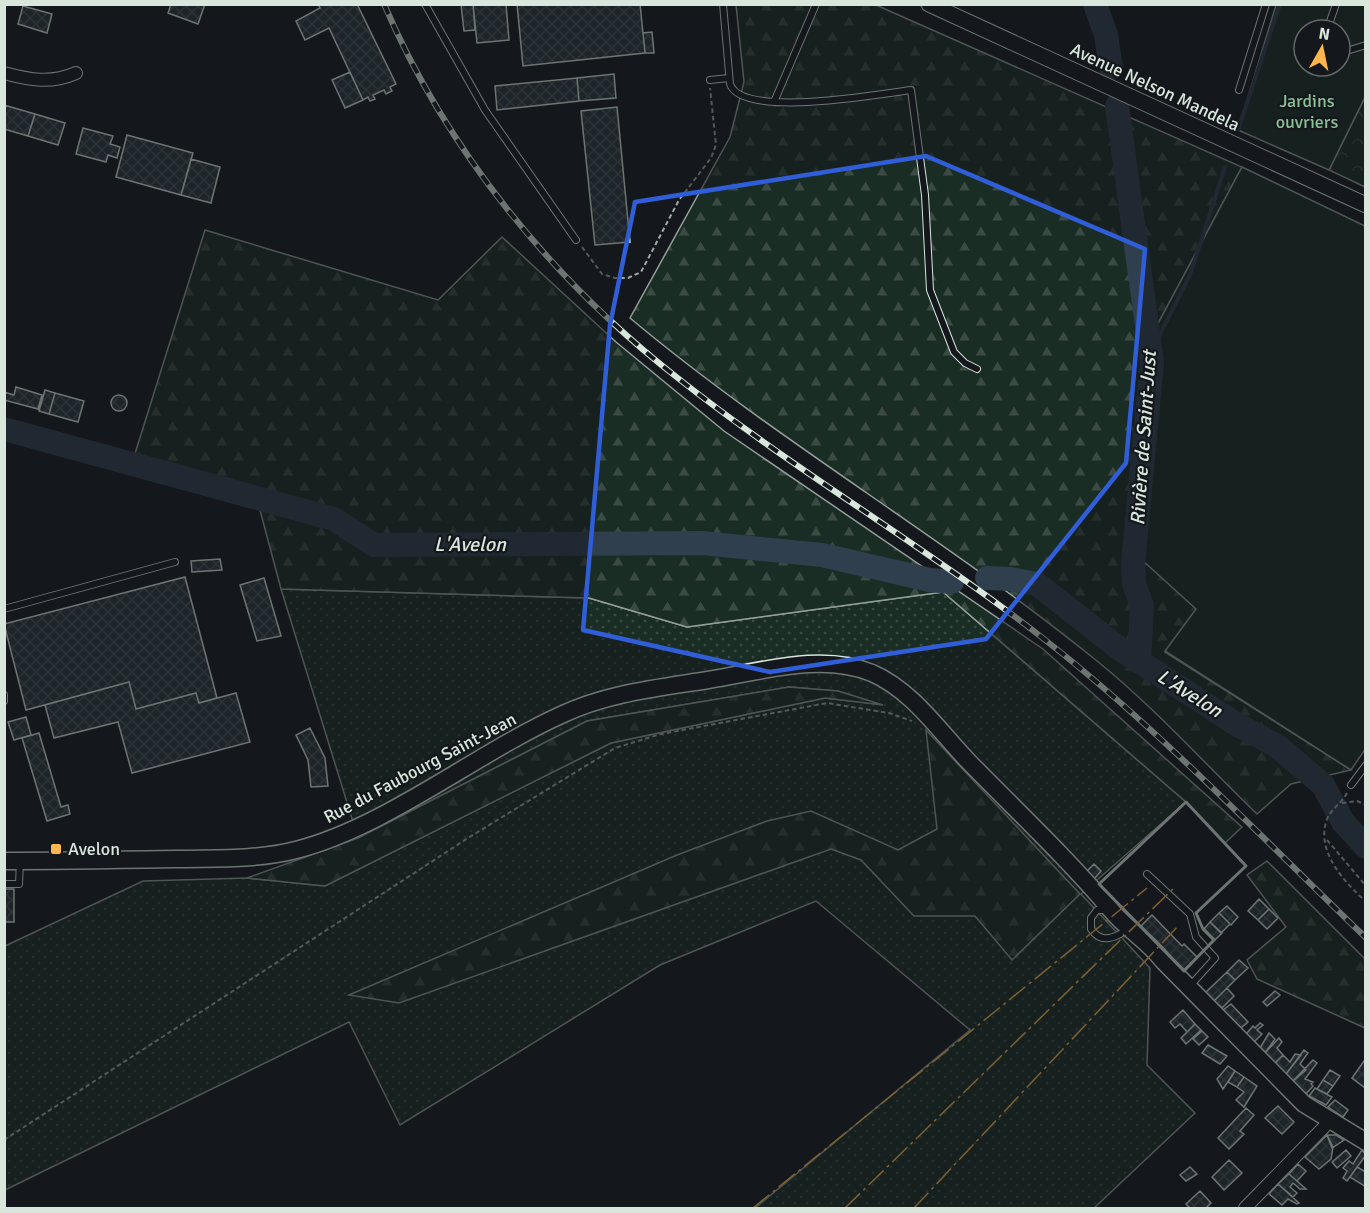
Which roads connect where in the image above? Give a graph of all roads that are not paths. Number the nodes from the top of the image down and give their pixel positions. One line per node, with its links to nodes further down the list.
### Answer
1 (425, 4): 13 (lane)
2 (723, 4): 8 (lane)
3 (816, 4): 11 (lane)
4 (929, 4): 12 (street, Avenue Nelson Mandela)
5 (1266, 4): 10 (lane)
6 (4, 73): 7 (street)
7 (76, 73)
8 (729, 78): 9 (lane); 11 (lane)
9 (710, 80)
10 (1239, 90)
11 (774, 102): 14 (lane)
12 (1365, 205)
13 (576, 240)
14 (977, 369)
15 (175, 562): 16 (lane)
16 (4, 609)
17 (4, 695): 18 (lane)
18 (4, 700)
19 (1365, 765): 20 (lane)
20 (1351, 785)
21 (12, 861): 23 (lane); 24 (main road, Rue du Faubourg Saint-Jean)
22 (1147, 874): 26 (lane)
23 (4, 884)
24 (1105, 911): 25 (main road, Rue du Faubourg Saint-Jean); 25 (main road, Rue du Faubourg Saint-Jean)
25 (1162, 961): 26 (main road, Rue du Faubourg Saint-Jean)
26 (1189, 988): 27 (main road, Rue du Faubourg Saint-Jean)
27 (1329, 1122): 28 (main road, Rue du Faubourg Saint-Jean); 29 (street)
28 (1365, 1142)
29 (1245, 1209)

